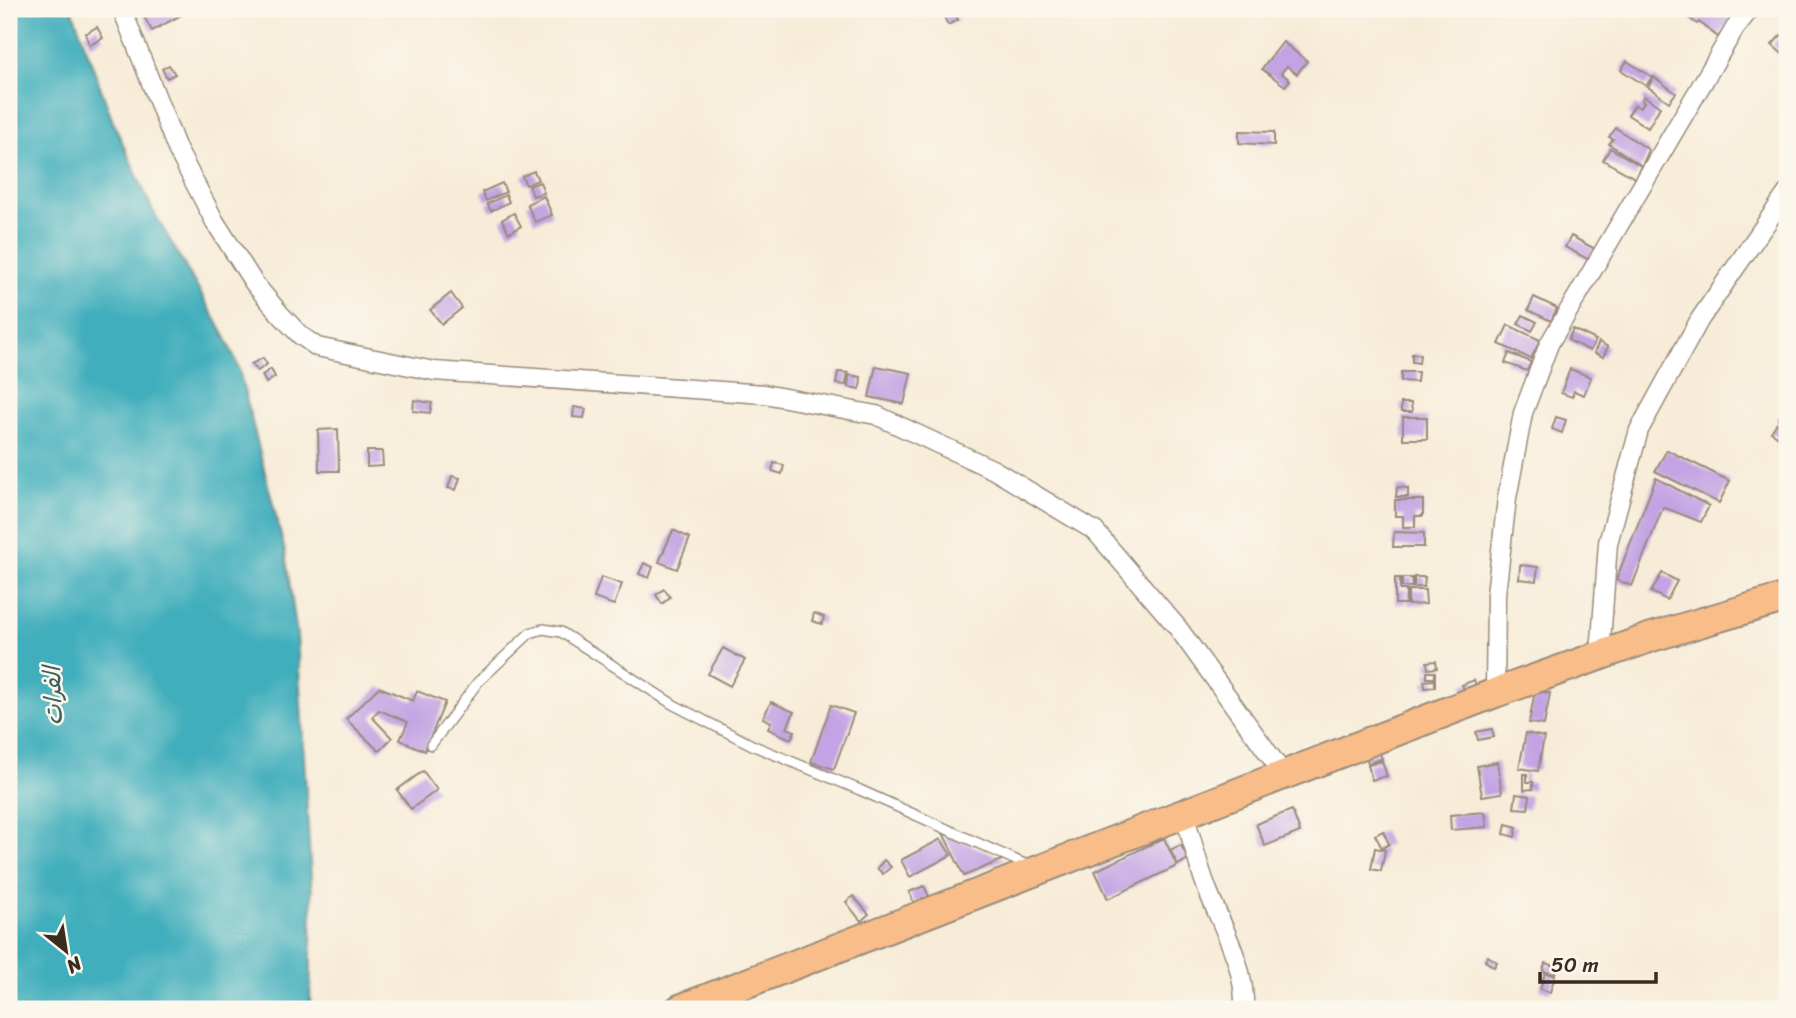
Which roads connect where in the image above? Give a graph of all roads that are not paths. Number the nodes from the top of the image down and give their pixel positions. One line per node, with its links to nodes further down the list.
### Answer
1 (122, 9): 8 (street)
2 (1750, 9): 6 (street)
3 (1787, 194): 5 (street)
4 (1787, 597): 5 (main road)
5 (1600, 655): 6 (main road)
6 (1495, 693): 8 (main road)
7 (431, 745): 10 (lane)
8 (1284, 775): 9 (main road)
9 (1184, 814): 10 (main road); 12 (street)
10 (1039, 870): 11 (main road)
11 (680, 1009)
12 (1244, 1009)

